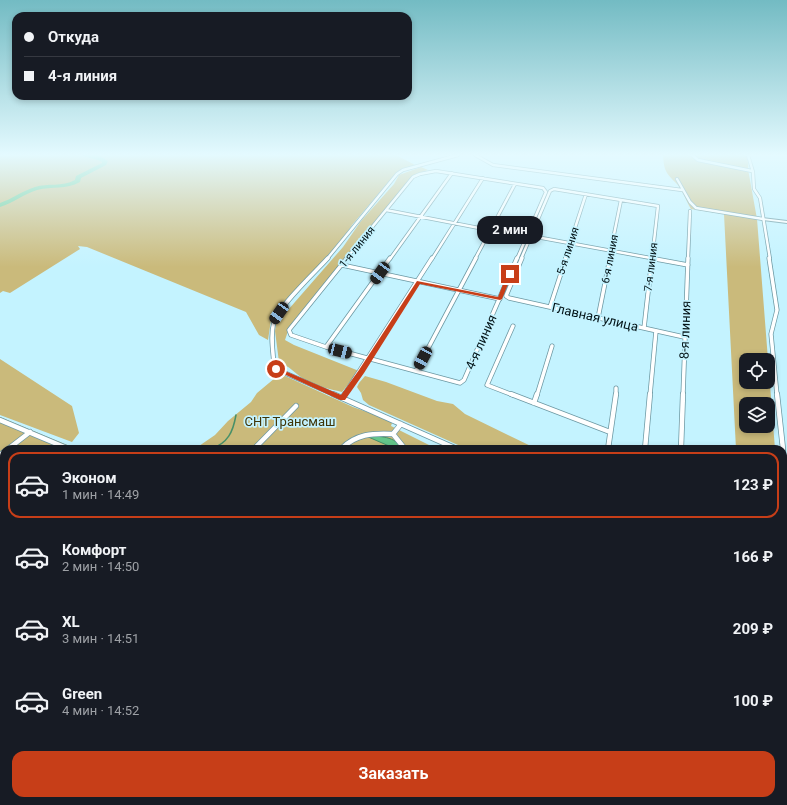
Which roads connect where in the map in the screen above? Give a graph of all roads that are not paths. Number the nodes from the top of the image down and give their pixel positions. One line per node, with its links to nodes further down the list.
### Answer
1 (382, 193): 42 (street)
2 (401, 193): 13 (street, 1-я линия)
3 (438, 193): 15 (street)
4 (473, 193): 18 (street)
5 (510, 193): 19 (street)
6 (546, 193): 21 (street, 4-я линия)
7 (549, 193): 20 (street)
8 (577, 193): 11 (street)
9 (684, 193): 16 (street)
10 (756, 193): 16 (street)
11 (586, 194): 12 (street); 22 (street, 5-я линия)
12 (621, 200): 23 (street, 6-я линия); 24 (street, 7-я линия)
13 (386, 210): 15 (street); 25 (street, 1-я линия)
14 (690, 211): 26 (street, 8-я линия)
15 (420, 218): 18 (street); 27 (street)
16 (763, 219): 17 (street); 59 (street)
17 (787, 222)
18 (453, 223): 19 (street); 28 (street)
19 (490, 230): 21 (street); 29 (street)
20 (531, 236): 22 (street); 31 (street, Главная улица)
21 (525, 237): 30 (street, 4-я линия)
22 (571, 243): 23 (street); 31 (street, 5-я линия)
23 (612, 252): 24 (street); 32 (street, 6-я линия)
24 (652, 259): 26 (street); 34 (street, 7-я линия)
25 (342, 265): 27 (street); 38 (street, 1-я линия)
26 (688, 265): 36 (street, 8-я линия)
27 (380, 273): 28 (street); 38 (street)
28 (418, 282): 29 (street); 39 (street)
29 (458, 291): 30 (street); 40 (street)
30 (500, 299): 40 (street, 4-я линия)
31 (550, 307): 32 (street, Главная улица)
32 (598, 318): 34 (street, Главная улица)
33 (513, 326): 43 (street)
34 (644, 328): 35 (street, Главная улица)
35 (656, 331): 36 (street, Главная улица); 57 (street)
36 (684, 337): 58 (street, 8-я линия)
37 (552, 346): 43 (street)
38 (326, 347): 39 (street)
39 (369, 359): 40 (street); 42 (street)
40 (416, 371)
41 (616, 388): 48 (street)
42 (342, 398): 46 (street)
43 (534, 403): 48 (street)
44 (296, 406): 52 (street)
45 (0, 420): 47 (street)
46 (401, 424): 49 (street); 55 (street)
47 (30, 432): 50 (street); 51 (street)
48 (610, 432): 56 (street)
49 (393, 434): 53 (street); 54 (street)
50 (13, 445)
51 (60, 445)
52 (258, 445)
53 (344, 445)
54 (403, 445)
55 (448, 445)
56 (608, 445)
57 (645, 445)
58 (681, 445)
59 (783, 445)

